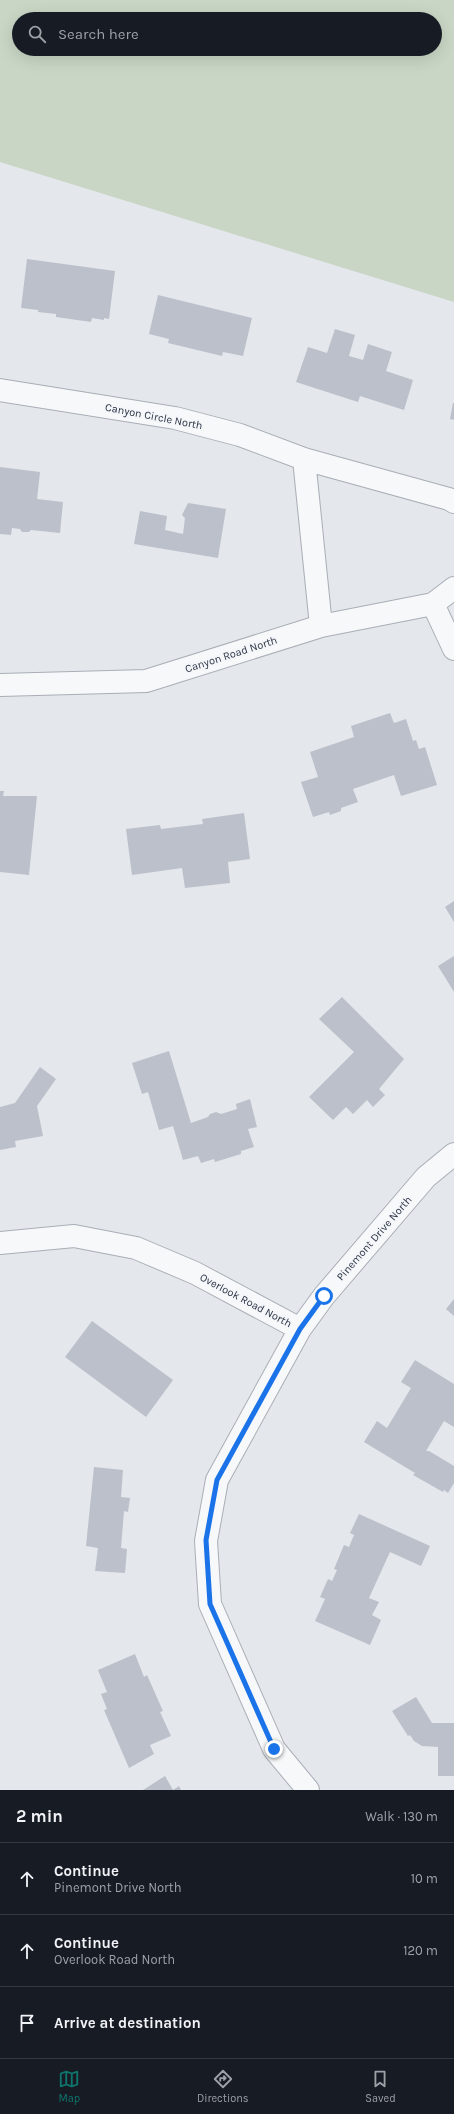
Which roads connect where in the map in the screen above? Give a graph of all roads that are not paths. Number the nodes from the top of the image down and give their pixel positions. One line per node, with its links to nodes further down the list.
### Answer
1 (0, 390): 2 (street, Canyon Circle North)
2 (304, 459): 3 (street, Canyon Circle North); 6 (street)
3 (454, 502)
4 (454, 588): 5 (street, Canyon Road North)
5 (432, 604): 6 (street, Canyon Road North); 7 (street)
6 (321, 626): 8 (street, Canyon Road North)
7 (454, 649)
8 (0, 685)
9 (454, 1154): 11 (street, Pinemont Drive North)
10 (0, 1243): 11 (street, Overlook Road North)
11 (300, 1329): 12 (street, Overlook Road North)
12 (308, 1790)

